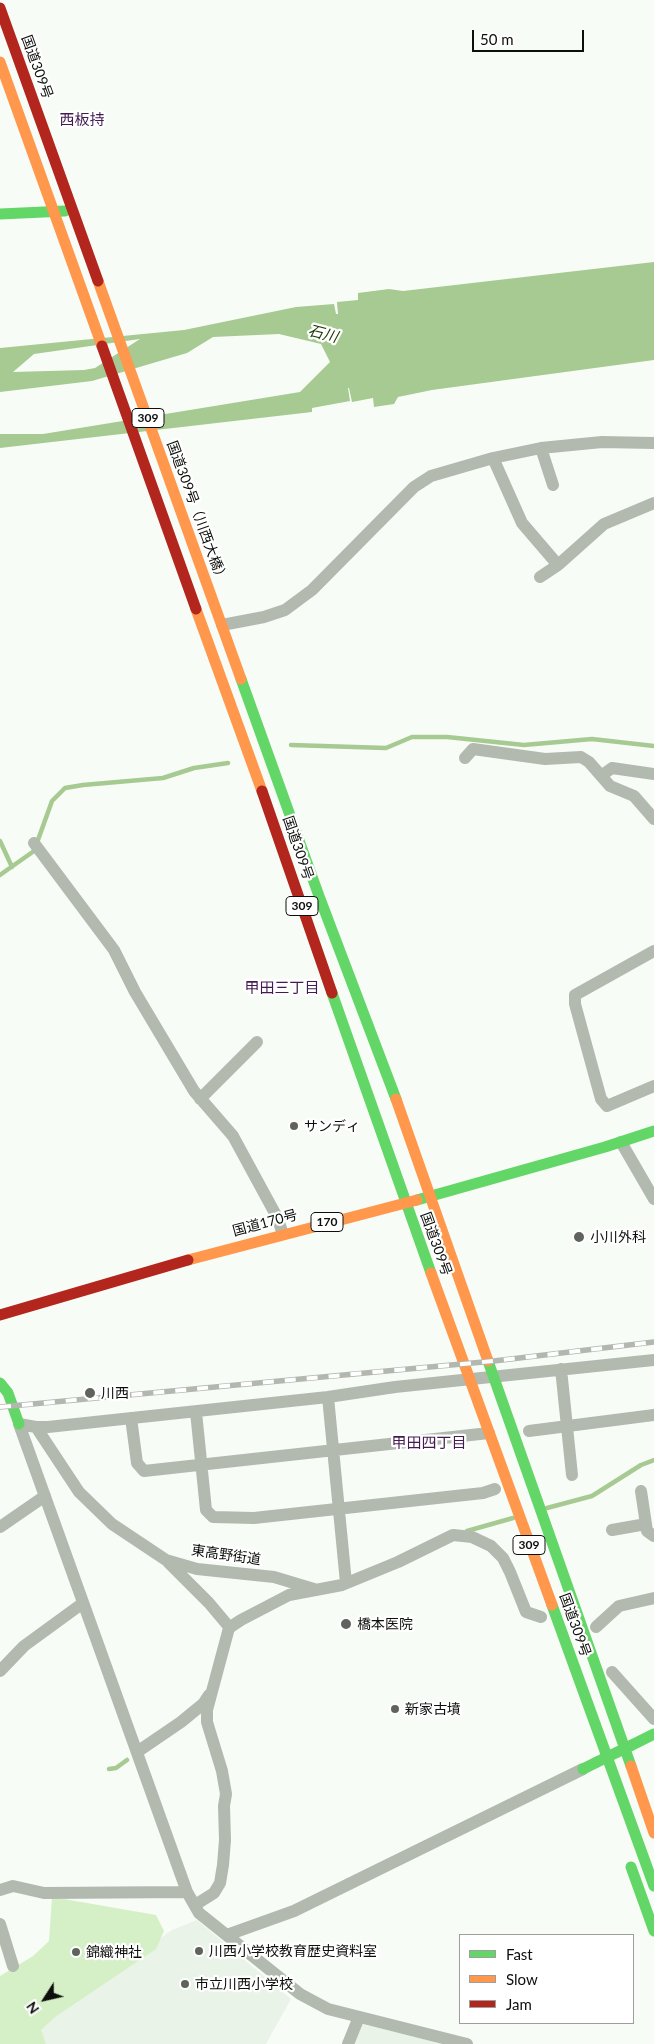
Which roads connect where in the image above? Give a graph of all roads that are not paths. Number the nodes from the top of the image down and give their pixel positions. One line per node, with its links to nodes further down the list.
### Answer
1 (0, 8): 5 (main road, 国道309号 / 309)
2 (0, 62): 3 (main road, 309)
3 (54, 211): 4 (main road); 5 (main road); 27 (main road, 国道309号 / 309)
4 (0, 214)
5 (75, 216): 13 (main road, 国道309号（川西大橋） / 309)
6 (654, 443): 7 (street)
7 (541, 448): 8 (street); 9 (street)
8 (493, 458): 11 (street); 13 (street)
9 (553, 485)
10 (654, 503): 11 (street)
11 (558, 565): 12 (street)
12 (540, 577)
13 (220, 620): 25 (main road, 国道309号 / 309)
14 (464, 758): 16 (street)
15 (654, 774): 16 (street)
16 (601, 776): 17 (street)
17 (654, 819)
18 (34, 843): 22 (street)
19 (654, 951): 21 (street)
20 (257, 1042): 22 (street)
21 (654, 1086)
22 (200, 1098): 28 (street)
23 (654, 1131): 24 (main road, 国道170号 / 170)
24 (621, 1142): 25 (main road, 国道170号 / 170); 26 (street)
25 (430, 1195): 27 (main road, 国道170号 / 170); 29 (main road, 国道309号 / 309)
26 (654, 1199)
27 (405, 1203): 28 (main road, 国道170号 / 170); 36 (main road, 国道309号 / 309)
28 (283, 1234): 30 (main road, 国道170号 / 170)
29 (472, 1313): 31 (main road, 309); 35 (main road, 国道309号 / 309)
30 (0, 1315)
31 (492, 1338)
32 (503, 1360): 37 (main road)
33 (654, 1360): 34 (street)
34 (561, 1369): 37 (street); 44 (street)
35 (494, 1377): 36 (street); 37 (street); 76 (main road, 国道309号 / 309)
36 (469, 1380): 39 (street); 47 (main road, 国道309号 / 309)
37 (511, 1380)
38 (0, 1383): 43 (main road)
39 (328, 1397): 40 (street); 48 (street)
40 (196, 1412): 42 (street); 49 (street)
41 (654, 1415): 44 (street)
42 (131, 1418): 45 (street); 49 (street)
43 (19, 1424): 45 (street); 53 (street)
44 (567, 1425): 46 (street); 50 (street)
45 (36, 1428): 59 (street, 東高野街道)
46 (529, 1431)
47 (489, 1433): 48 (street); 52 (main road, 309); 78 (main road, 国道309号 / 309)
48 (333, 1450): 49 (street); 54 (street)
49 (202, 1465): 54 (street)
50 (572, 1475)
51 (641, 1492): 55 (street)
52 (496, 1494): 54 (street)
53 (45, 1496): 56 (street); 64 (street)
54 (339, 1508): 60 (street)
55 (646, 1524): 57 (street); 58 (street)
56 (0, 1527)
57 (612, 1530)
58 (654, 1536)
59 (166, 1560): 61 (street, 東高野街道); 67 (street)
60 (346, 1583): 61 (street, 東高野街道); 65 (street, 東高野街道)
61 (315, 1589): 67 (street)
62 (654, 1598): 66 (street)
63 (535, 1599): 65 (main road)
64 (83, 1603): 69 (street); 74 (street)
65 (543, 1622)
66 (596, 1627)
67 (230, 1628): 70 (street)
68 (611, 1668): 71 (main road); 72 (street)
69 (0, 1671)
70 (212, 1692): 74 (street); 81 (street)
71 (622, 1699)
72 (654, 1718)
73 (654, 1734): 75 (main road, bridge)
74 (137, 1752): 80 (street)
75 (592, 1764): 84 (street)
76 (654, 1833)
77 (627, 1857): 83 (main road)
78 (654, 1886)
79 (0, 1890): 80 (street)
80 (187, 1892): 81 (street)
81 (195, 1905): 84 (street)
82 (0, 1924): 85 (street)
83 (654, 1931)
84 (227, 1935): 86 (street)
85 (13, 1966)
86 (359, 2017): 87 (street); 88 (street)
87 (348, 2044)
88 (468, 2044)

